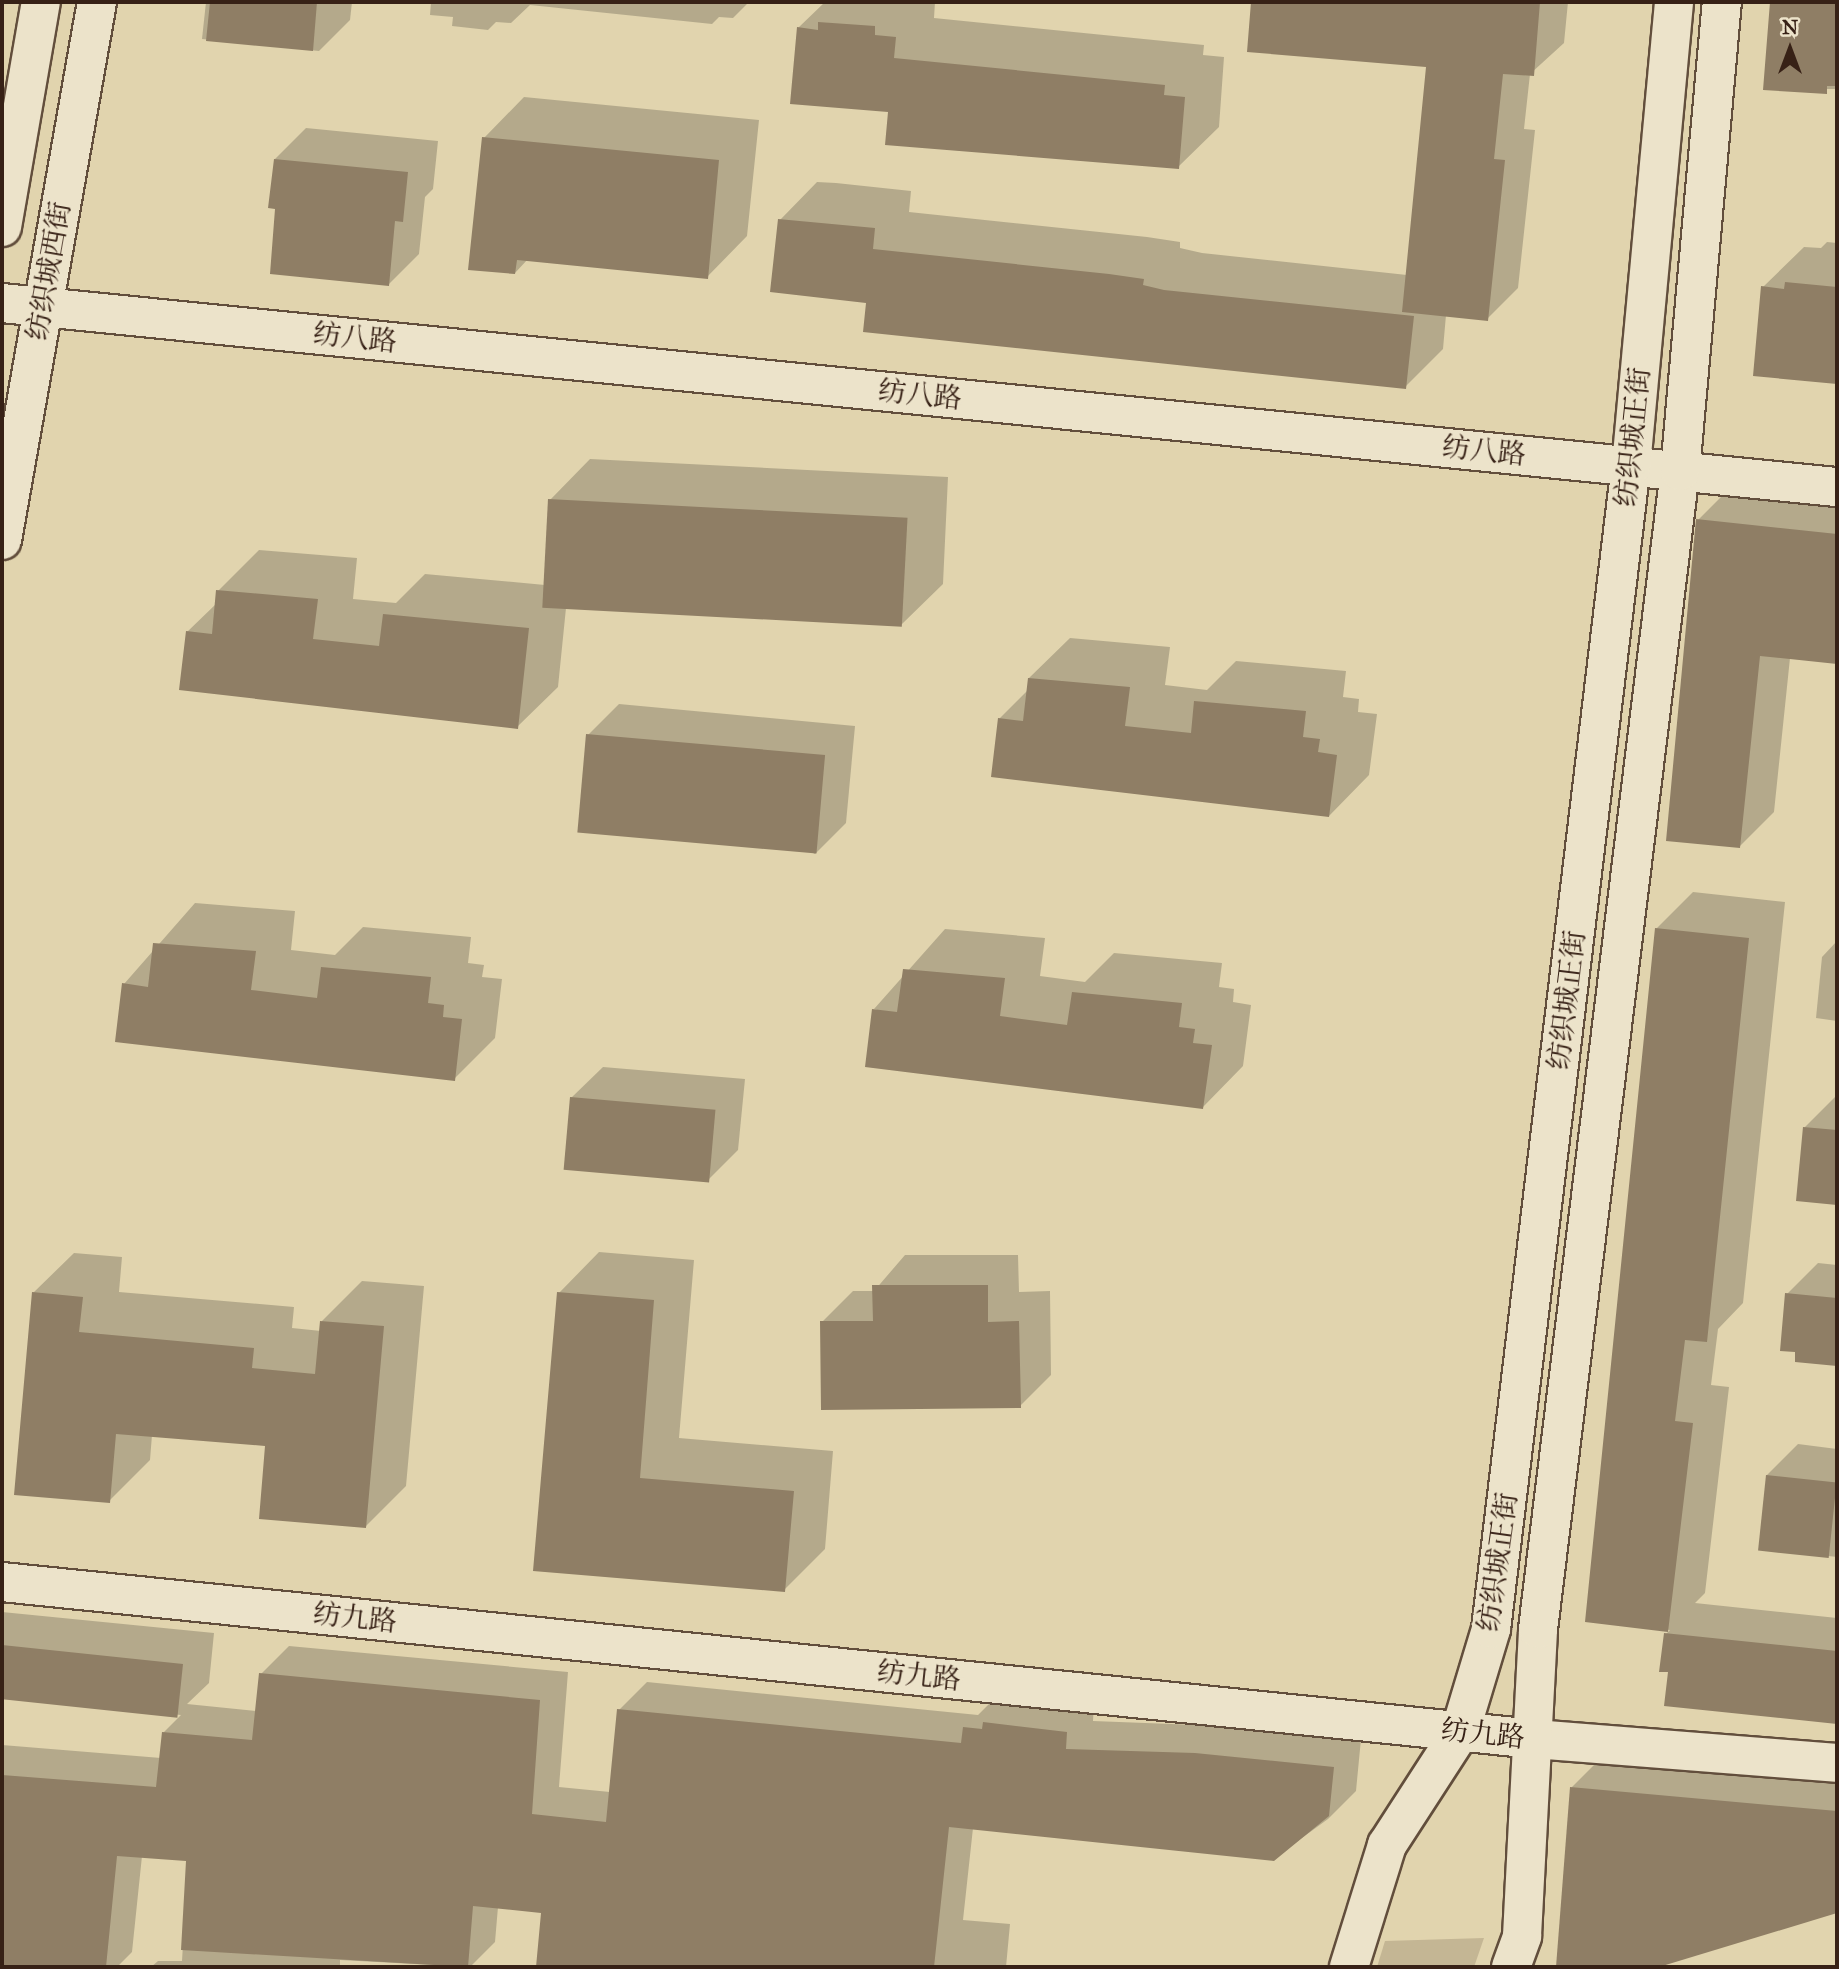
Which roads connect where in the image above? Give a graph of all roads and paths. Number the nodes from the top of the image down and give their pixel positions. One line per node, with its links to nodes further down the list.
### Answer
1 (41, 2): 5 (street, 纺织城西街)
2 (96, 2): 7 (street, 纺织城西街)
3 (1674, 2): 8 (street, 纺织城正街)
4 (1721, 2): 9 (street, 纺织城正街)
5 (2, 228)
6 (2, 303): 7 (street, 纺八路)
7 (43, 307): 8 (street, 纺八路); 11 (street, 纺织城西街)
8 (1631, 466): 9 (street, 纺八路); 13 (street, 纺织城正街)
9 (1680, 471): 10 (street, 纺八路); 14 (street, 纺织城正街)
10 (1837, 487)
11 (2, 540)
12 (2, 1582): 13 (street, 纺九路)
13 (1460, 1732): 14 (street, 纺九路); 16 (street, 纺织城正街)
14 (1534, 1739): 15 (street, 纺九路); 17 (street, 纺织城正街)
15 (1837, 1763)
16 (1349, 1967)
17 (1511, 1967)

